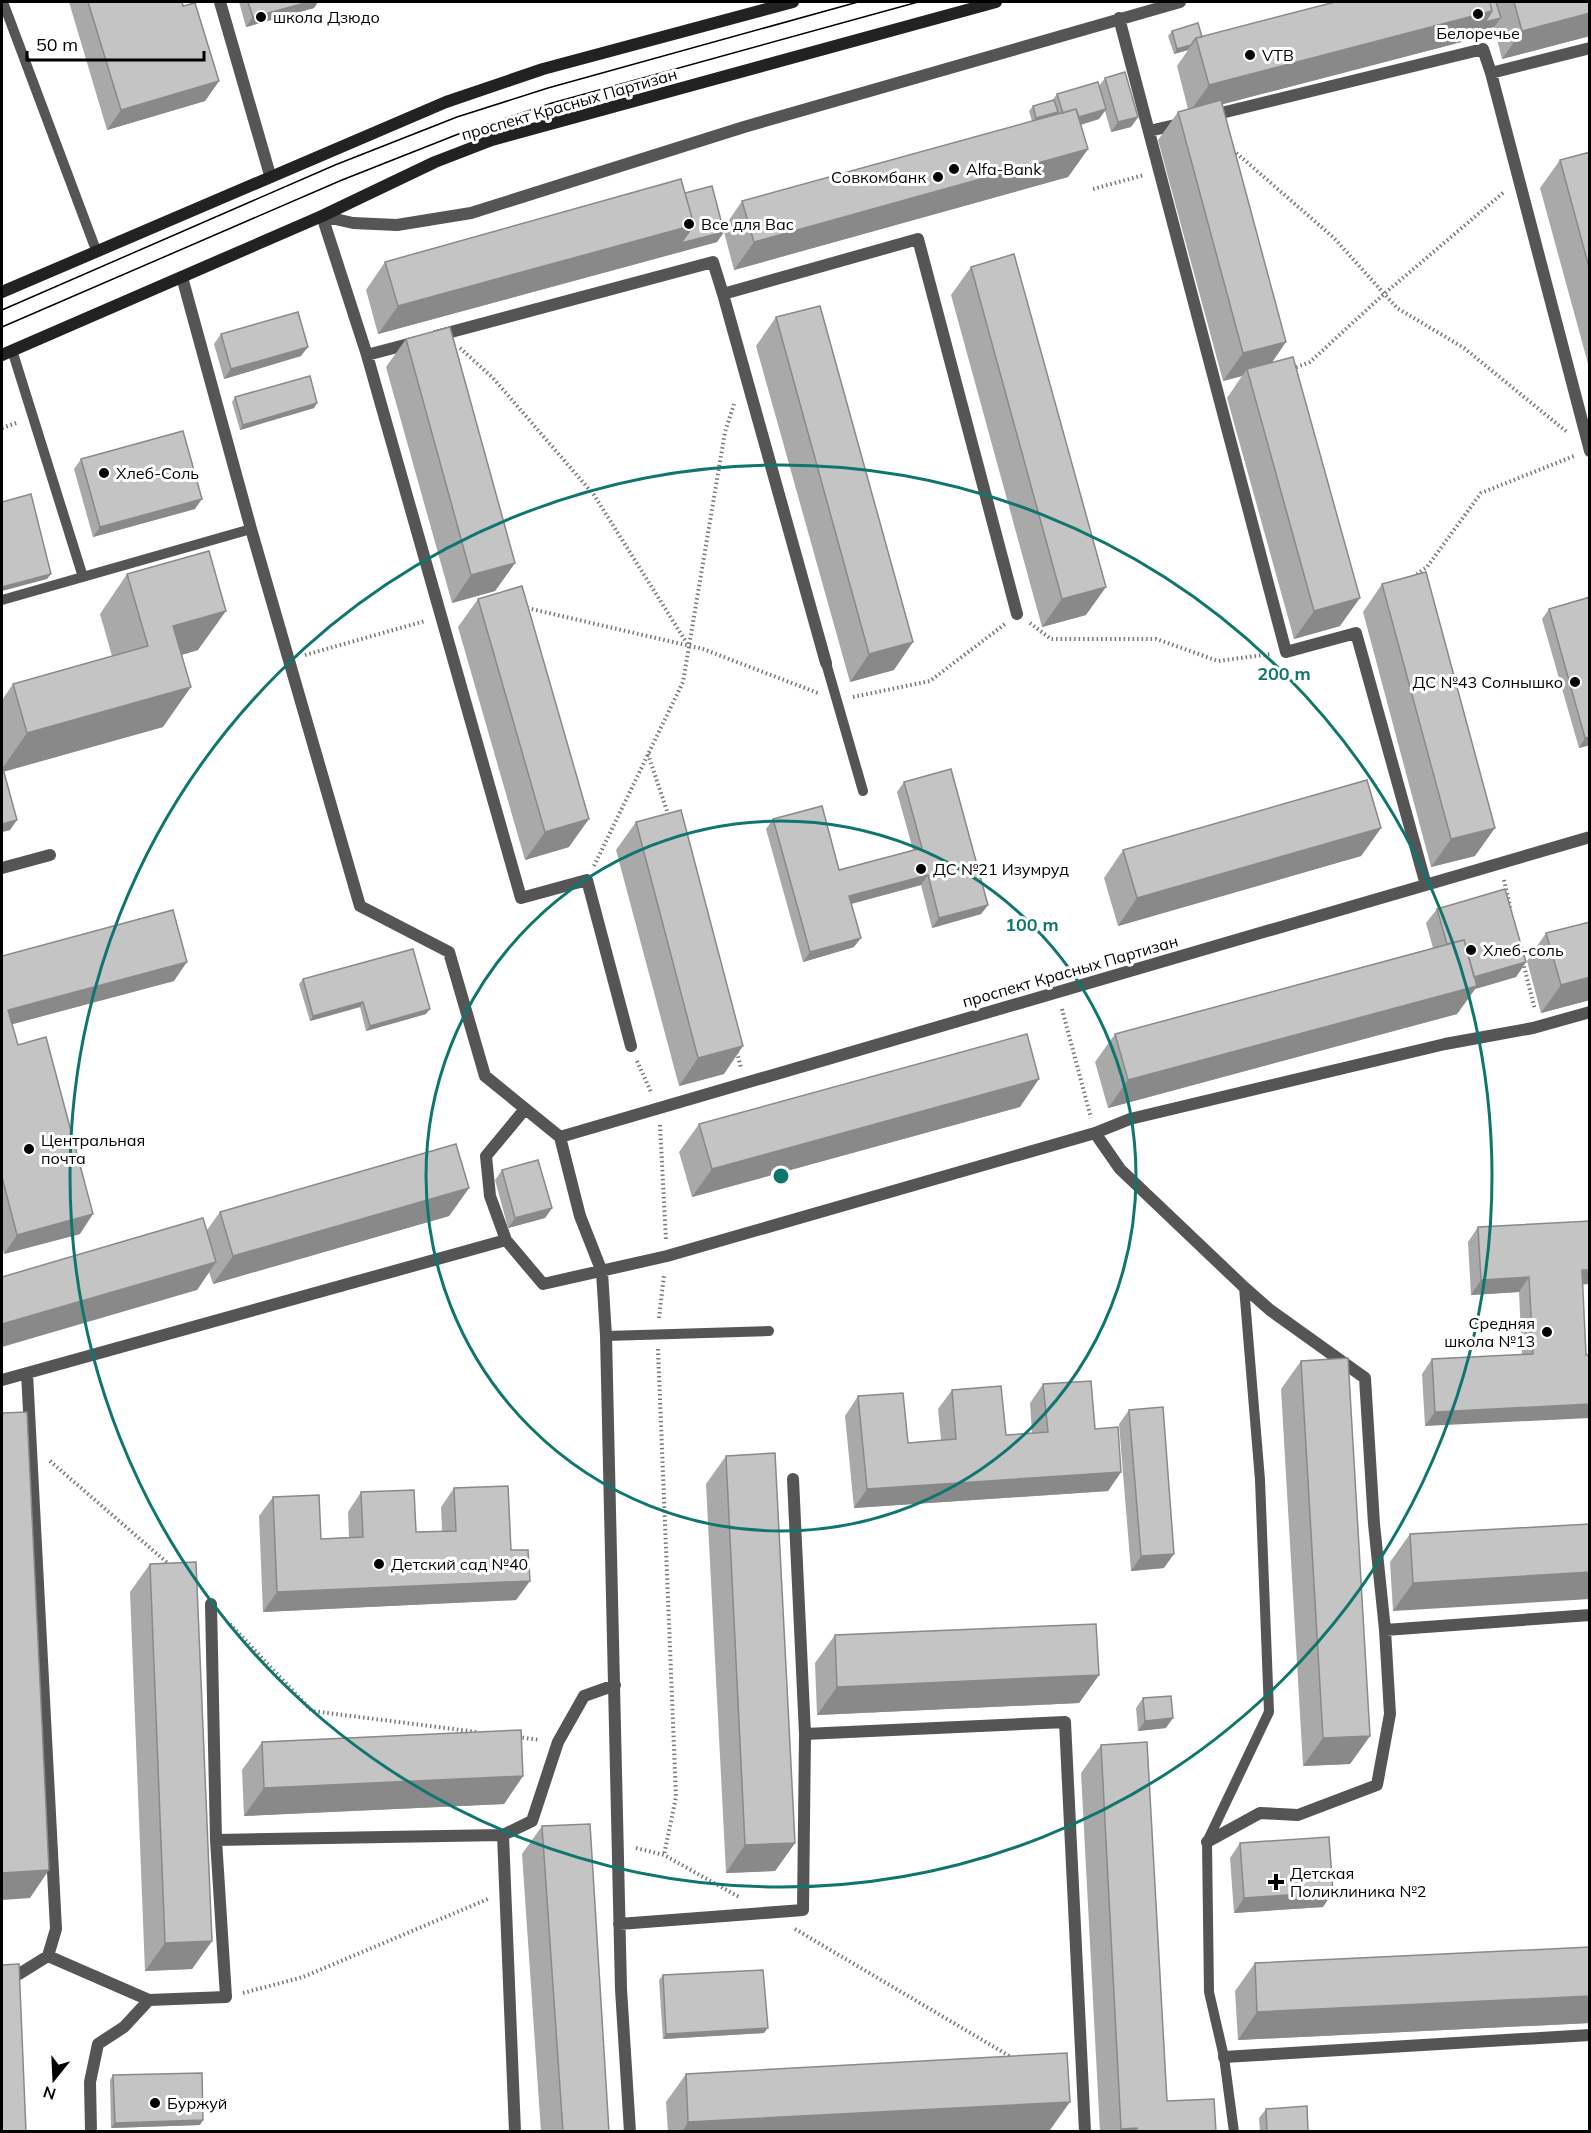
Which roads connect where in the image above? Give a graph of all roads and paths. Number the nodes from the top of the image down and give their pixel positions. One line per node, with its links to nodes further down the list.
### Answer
1 (3, 2): 17 (lane)
2 (220, 2): 13 (street)
3 (793, 2): 6 (main road)
4 (996, 2): 16 (main road, проспект Красных Партизан)
5 (1180, 2): 7 (street)
6 (768, 5): 13 (main road)
7 (1119, 18): 10 (street); 16 (street)
8 (1590, 48): 9 (street)
9 (1491, 73): 10 (street); 14 (street)
10 (1149, 131): 12 (street)
11 (1232, 149): 21 (path)
12 (1159, 170): 15 (path); 36 (street)
13 (270, 175): 17 (main road)
14 (1518, 180): 21 (path); 27 (street)
15 (1093, 189)
16 (322, 216): 18 (main road, проспект Красных Партизан); 24 (street)
17 (96, 250): 19 (main road)
18 (182, 277): 23 (main road, проспект Красных Партизан); 28 (street)
19 (2, 292)
20 (723, 294): 22 (street); 33 (street); 38 (street)
21 (1384, 294): 25 (path); 27 (path)
22 (445, 334): 24 (street); 35 (path)
23 (7, 352): 29 (lane)
24 (367, 355): 34 (street)
25 (1283, 373)
26 (735, 401): 35 (path)
27 (1589, 451): 30 (path)
28 (251, 529): 29 (lane); 37 (street)
29 (83, 577): 31 (lane)
30 (1410, 579)
31 (2, 600)
32 (511, 604): 35 (path)
33 (1017, 614): 36 (path); 39 (path)
34 (441, 616): 37 (path); 47 (street)
35 (688, 646): 39 (path); 40 (path)
36 (1286, 652): 48 (street)
37 (289, 660): 57 (street)
38 (826, 663): 39 (lane)
39 (837, 701): 41 (lane)
40 (648, 754): 42 (path); 47 (path)
41 (863, 791)
42 (672, 826)
43 (1590, 837): 45 (street, проспект Красных Партизан)
44 (50, 855): 46 (street)
45 (1500, 863): 48 (street, проспект Красных Партизан); 49 (path)
46 (2, 868)
47 (587, 880): 54 (street)
48 (1426, 885): 51 (street, проспект Красных Партизан)
49 (1514, 921)
50 (1522, 956): 53 (path)
51 (1058, 992): 56 (street, проспект Красных Партизан); 59 (path)
52 (1590, 1012): 53 (street)
53 (1538, 1025): 59 (street)
54 (631, 1046): 58 (path)
55 (736, 1050): 56 (path)
56 (746, 1083): 58 (street, проспект Красных Партизан)
57 (525, 1109): 60 (street); 61 (street)
58 (658, 1109): 60 (street, проспект Красных Партизан); 62 (path)
59 (1095, 1133): 62 (street); 64 (street)
60 (560, 1137): 63 (street)
61 (506, 1240): 63 (street); 68 (street)
62 (667, 1256): 63 (street); 66 (path)
63 (602, 1272): 67 (street)
64 (1244, 1287): 75 (street); 83 (lane)
65 (769, 1331): 66 (lane)
66 (657, 1335): 67 (lane); 85 (path)
67 (606, 1336): 76 (street)
68 (27, 1373): 69 (street); 70 (street)
69 (2, 1380)
70 (31, 1445): 72 (path); 89 (street)
71 (793, 1479): 78 (street)
72 (177, 1572)
73 (211, 1604): 77 (path); 82 (street)
74 (1590, 1615): 75 (street)
75 (1385, 1630): 83 (street)
76 (615, 1684): 80 (street); 84 (street)
77 (488, 1734)
78 (806, 1734): 87 (street); 99 (street)
79 (512, 1736): 80 (path)
80 (558, 1742): 81 (street)
81 (503, 1835): 82 (street); 86 (street)
82 (216, 1840): 91 (street)
83 (1207, 1842): 94 (lane)
84 (618, 1843): 85 (path); 88 (street)
85 (664, 1855): 87 (path)
86 (505, 1892): 91 (path); 97 (street)
87 (768, 1913): 88 (street); 95 (path)
88 (619, 1924): 98 (street)
89 (48, 1956): 90 (street); 92 (street)
90 (2, 1976)
91 (226, 1997): 92 (street)
92 (149, 2000): 96 (street)
93 (1590, 2035): 94 (street)
94 (1224, 2057): 100 (lane)
95 (1017, 2061)
96 (91, 2132)
97 (515, 2132)
98 (630, 2132)
99 (1085, 2132)
100 (1234, 2132)

